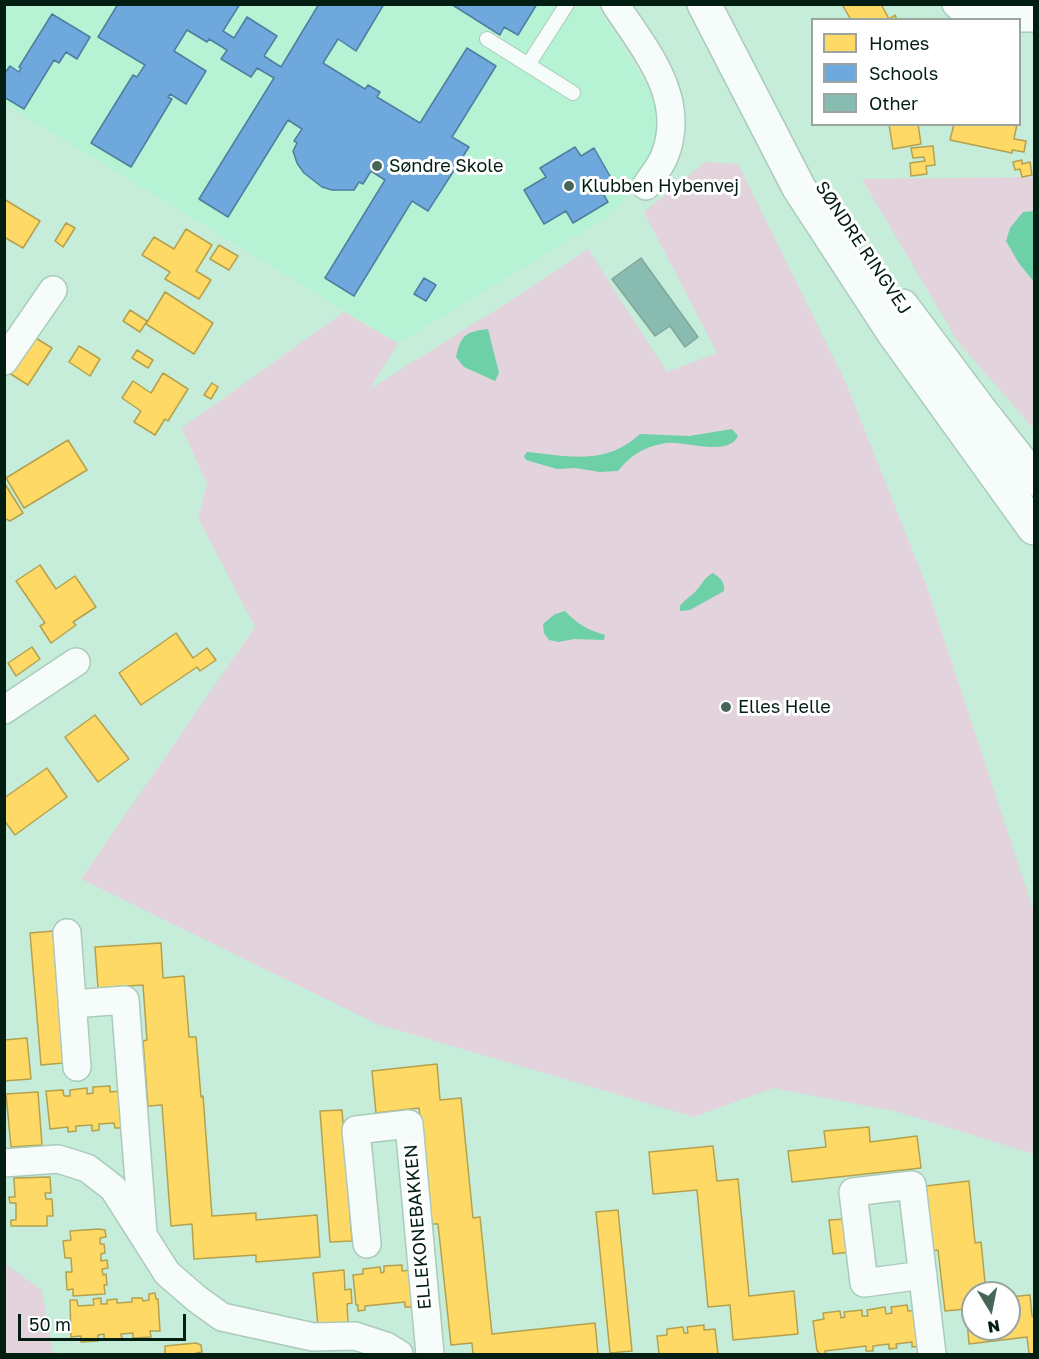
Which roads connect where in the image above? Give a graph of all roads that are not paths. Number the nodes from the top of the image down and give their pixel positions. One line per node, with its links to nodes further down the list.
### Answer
1 (567, 4): 8 (lane)
2 (615, 4): 10 (street)
3 (704, 4): 16 (main road)
4 (709, 4): 13 (main road, SØNDRE RINGVEJ)
5 (956, 4): 6 (street)
6 (1035, 18)
7 (487, 39): 8 (lane)
8 (528, 65): 9 (lane)
9 (573, 93)
10 (646, 186)
11 (53, 290): 12 (street)
12 (4, 361)
13 (979, 409): 14 (main road); 15 (main road, SØNDRE RINGVEJ)
14 (1035, 470)
15 (1035, 479)
16 (1035, 528)
17 (76, 662): 18 (street)
18 (4, 710)
19 (68, 933): 20 (street)
20 (72, 1004): 21 (street); 23 (street)
21 (77, 1068)
22 (4, 1163): 23 (street)
23 (144, 1237): 26 (street)
24 (367, 1244): 27 (street, ELLEKONEBAKKEN)
25 (923, 1275): 28 (street)
26 (399, 1354)
27 (430, 1354)
28 (932, 1354)

